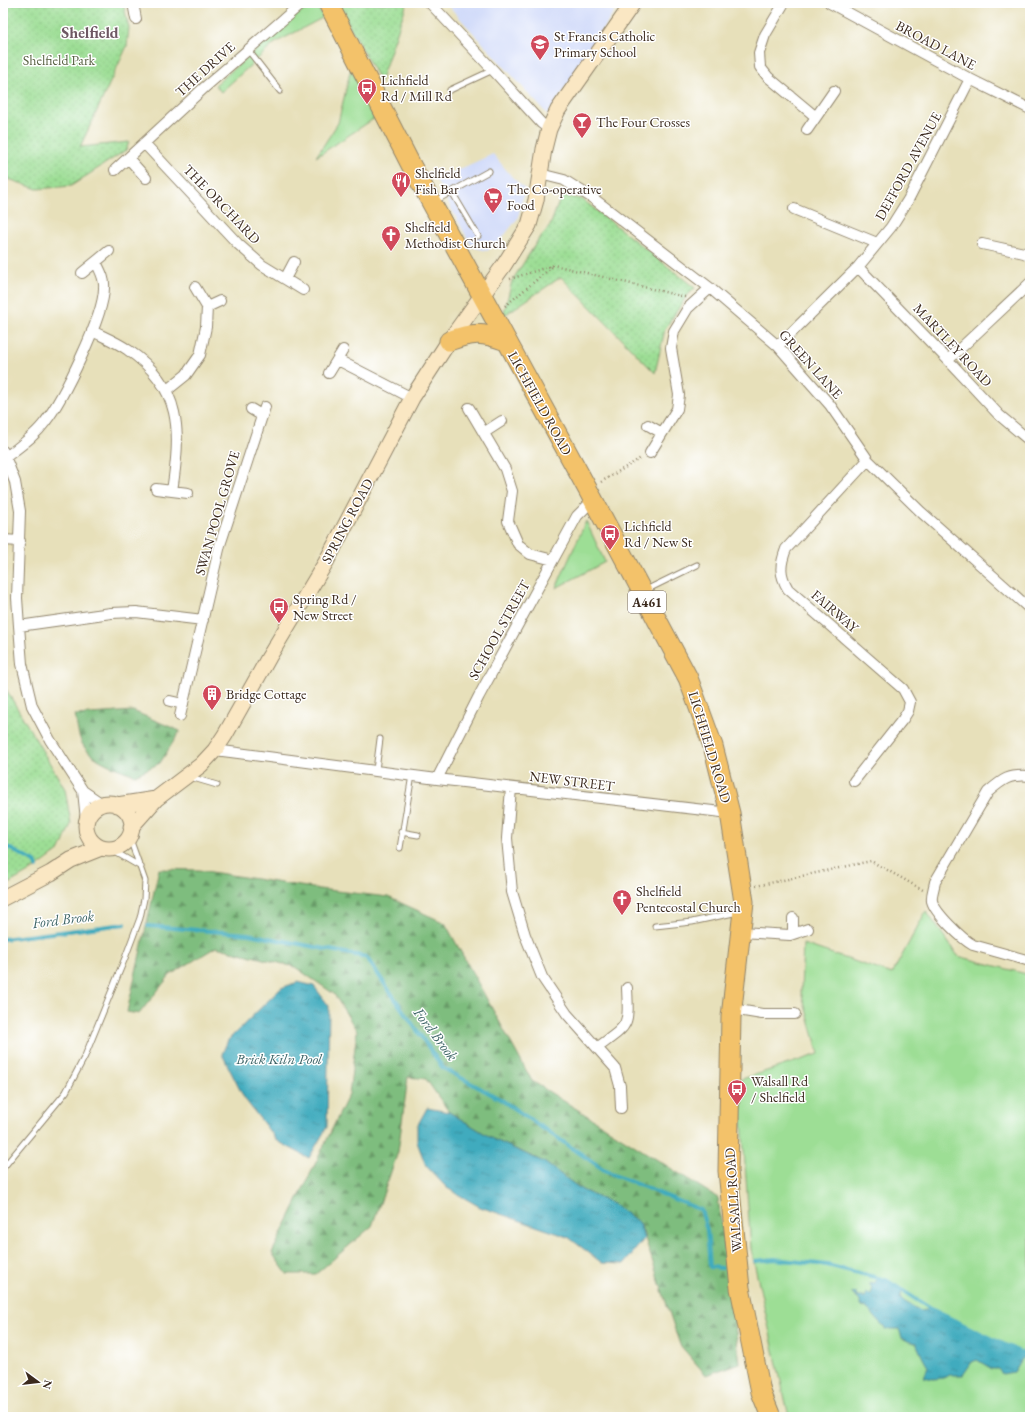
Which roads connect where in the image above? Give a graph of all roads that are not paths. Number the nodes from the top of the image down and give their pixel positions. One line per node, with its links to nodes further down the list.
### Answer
1 (134, 3): 8 (street)
2 (302, 3): 9 (street, THE DRIVE)
3 (328, 3): 26 (highway, LICHFIELD ROAD / A461)
4 (430, 3): 10 (street)
5 (633, 3): 17 (street, SPRING ROAD)
6 (784, 3): 16 (street)
7 (830, 3): 11 (street, BROAD LANE)
8 (136, 19)
9 (248, 50): 13 (lane); 19 (street, THE DRIVE)
10 (493, 70): 12 (lane); 17 (street)
11 (970, 79): 15 (street, BROAD LANE); 29 (street, DEFFORD AVENUE)
12 (450, 90)
13 (280, 91)
14 (834, 91): 16 (street)
15 (1030, 109)
16 (816, 117): 18 (street)
17 (549, 129): 23 (street, SPRING ROAD)
18 (807, 130)
19 (144, 143): 20 (street, THE DRIVE); 37 (street, THE ORCHARD)
20 (128, 158): 21 (street, THE DRIVE); 24 (street)
21 (115, 170)
22 (489, 171): 25 (lane)
23 (540, 174): 40 (street, GREEN LANE); 42 (street, SPRING ROAD)
24 (146, 178)
25 (452, 192): 26 (lane); 28 (lane)
26 (432, 202): 42 (highway, LICHFIELD ROAD / A461)
27 (794, 209): 29 (street)
28 (478, 236)
29 (878, 243): 35 (street, DEFFORD AVENUE)
30 (982, 244): 32 (street)
31 (109, 251): 33 (street)
32 (1030, 256)
33 (96, 262): 36 (street); 45 (street)
34 (294, 262): 37 (street)
35 (858, 267): 48 (street, DEFFORD AVENUE); 51 (street, MARTLEY ROAD)
36 (82, 272)
37 (285, 279): 41 (street, THE ORCHARD)
38 (1030, 283): 51 (street)
39 (196, 287): 44 (street)
40 (710, 288): 48 (street, GREEN LANE); 60 (street)
41 (303, 290)
42 (481, 294): 46 (highway, LICHFIELD ROAD / A461); 47 (street, SPRING ROAD)
43 (220, 301): 44 (street)
44 (207, 307): 53 (street)
45 (92, 331): 53 (street); 63 (street)
46 (506, 340): 47 (highway); 68 (highway, LICHFIELD ROAD / A461)
47 (449, 341): 54 (street, SPRING ROAD)
48 (778, 346): 64 (street, GREEN LANE)
49 (343, 350): 50 (street)
50 (338, 360): 52 (street); 54 (street)
51 (948, 360): 61 (street, MARTLEY ROAD)
52 (329, 373)
53 (166, 391): 66 (street)
54 (412, 398): 81 (street, SPRING ROAD)
55 (469, 408): 59 (street)
56 (251, 409): 75 (street, SWAN POOL GROVE)
57 (502, 421): 59 (street)
58 (648, 424): 60 (street)
59 (485, 432): 71 (street)
60 (662, 433): 62 (street)
61 (1030, 441)
62 (650, 453)
63 (5, 454): 70 (street)
64 (868, 460): 74 (street, GREEN LANE); 87 (street, FAIRWAY)
65 (156, 489): 66 (street)
66 (172, 491): 67 (street)
67 (188, 493)
68 (591, 495): 71 (street, SCHOOL STREET); 73 (highway, LICHFIELD ROAD / A461)
69 (3, 540): 70 (street)
70 (20, 541): 76 (street)
71 (553, 560): 86 (street, SCHOOL STREET)
72 (697, 565): 73 (lane)
73 (642, 592): 93 (highway, LICHFIELD ROAD / A461)
74 (1030, 609)
75 (203, 620): 76 (street); 78 (street, SWAN POOL GROVE)
76 (19, 626): 90 (street)
77 (170, 701): 78 (street)
78 (183, 704): 79 (street, SWAN POOL GROVE)
79 (180, 716)
80 (380, 739): 82 (lane)
81 (215, 750): 82 (street, NEW STREET); 84 (street, SPRING ROAD)
82 (376, 770): 83 (street, NEW STREET)
83 (412, 775): 86 (street, NEW STREET); 96 (lane)
84 (187, 776): 88 (lane); 91 (street, SPRING ROAD)
85 (1030, 776): 109 (street)
86 (437, 779): 89 (street, NEW STREET)
87 (854, 780)
88 (217, 785)
89 (512, 788): 93 (street, NEW STREET); 113 (street)
90 (83, 791): 92 (street); 94 (street)
91 (156, 799): 92 (street); 95 (street, SPRING ROAD)
92 (109, 805): 94 (street); 95 (street)
93 (730, 813): 103 (highway, WALSALL ROAD / A461)
94 (86, 824): 99 (street); 100 (street)
95 (130, 832): 99 (street); 101 (lane)
96 (402, 832): 97 (lane); 98 (lane)
97 (418, 835)
98 (400, 848)
99 (105, 849): 100 (street); 101 (lane)
100 (71, 860): 102 (street)
101 (141, 867): 115 (lane)
102 (3, 898)
103 (743, 911): 105 (lane); 107 (highway, WALSALL ROAD / A461)
104 (793, 918): 108 (street)
105 (655, 926)
106 (808, 929): 108 (street)
107 (742, 932): 108 (street); 111 (highway, WALSALL ROAD / A461)
108 (793, 934)
109 (1030, 961)
110 (627, 988): 113 (street)
111 (732, 1010): 112 (street); 116 (highway, WALSALL ROAD / A461)
112 (795, 1014)
113 (597, 1048): 114 (street)
114 (621, 1108)
115 (3, 1168)
116 (771, 1417)

